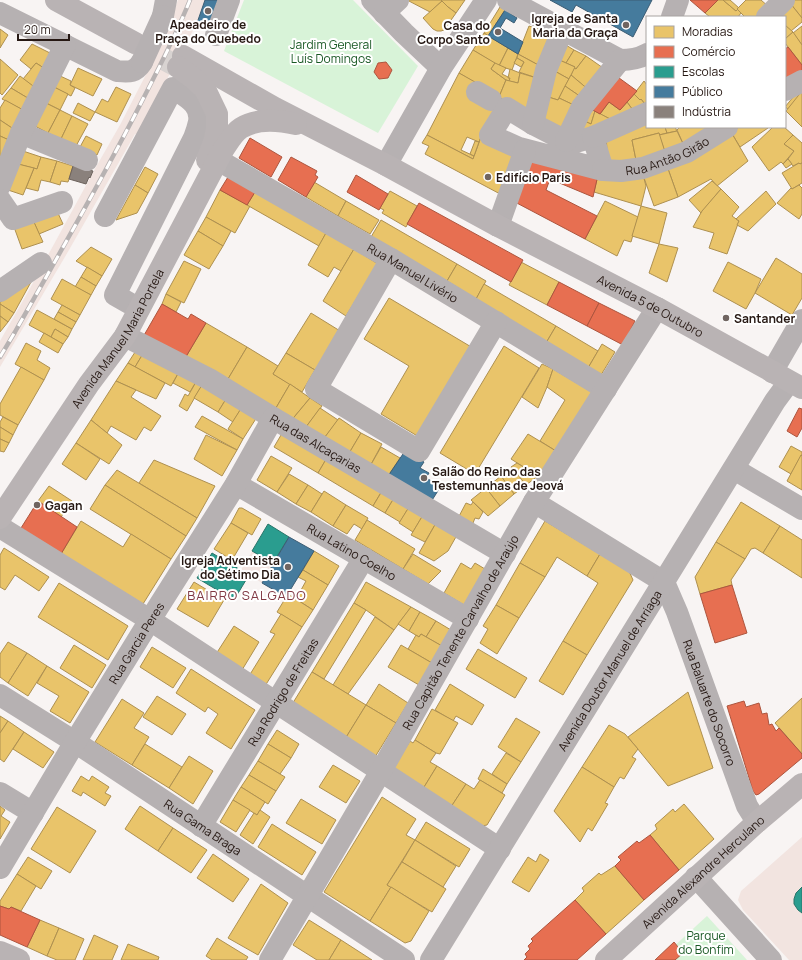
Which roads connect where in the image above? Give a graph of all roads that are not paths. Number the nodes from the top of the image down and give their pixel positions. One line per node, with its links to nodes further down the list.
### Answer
1 (56, 0): 16 (main road)
2 (83, 0): 16 (main road)
3 (229, 0): 14 (street)
4 (486, 0): 18 (street)
5 (508, 0): 13 (street)
6 (678, 0): 11 (street)
7 (784, 0): 12 (street)
8 (385, 4): 18 (street)
9 (164, 8): 16 (street, bridge)
10 (0, 13): 15 (street)
11 (672, 16)
12 (768, 16)
13 (562, 29): 17 (street); 22 (street)
14 (216, 35)
15 (65, 45): 16 (street); 25 (street)
16 (139, 46)
17 (632, 58): 27 (street)
18 (441, 68): 31 (street)
19 (802, 81): 20 (street)
20 (786, 89)
21 (646, 113): 26 (street)
22 (534, 124): 27 (street); 28 (street, Rua Antão Girão)
23 (725, 128): 32 (street, Rua Antão Girão)
24 (314, 129): 29 (main road, Avenida Manuel Maria Portela); 31 (main road, Avenida 5 de Outubro); 41 (main road)
25 (21, 133): 30 (street); 33 (street)
26 (593, 137): 27 (street); 32 (street)
27 (566, 141)
28 (525, 150): 32 (street, Rua Antão Girão); 37 (street)
29 (220, 155): 38 (street, Rua Manuel Livério); 45 (main road, Avenida Manuel Maria Portela)
30 (87, 160)
31 (386, 165): 37 (main road, Avenida 5 de Outubro)
32 (603, 170)
33 (0, 186)
34 (0, 200): 35 (street)
35 (62, 202)
36 (105, 216): 41 (street)
37 (498, 226): 42 (main road, Avenida 5 de Outubro)
38 (391, 259): 44 (street, Rua Manuel Livério); 44 (street)
39 (41, 263): 40 (street)
40 (0, 291)
41 (129, 303): 47 (main road)
42 (657, 308): 46 (main road, Avenida 5 de Outubro); 48 (street, Rua Capitão Tenente Carvalho de Araújo)
43 (802, 320): 46 (street, Avenida Doutor Manuel de Arriaga)
44 (496, 322): 48 (street, Rua Manuel Livério)
45 (125, 336): 47 (main road, Avenida Manuel Maria Portela); 49 (street, Rua das Alcaçarias)
46 (788, 381): 50 (street, Avenida Doutor Manuel de Arriaga)
47 (89, 384): 54 (main road, Avenida Manuel Maria Portela)
48 (606, 389): 52 (street, Rua Capitão Tenente Carvalho de Araújo)
49 (273, 418): 51 (street, Rua Garcia Peres); 56 (street, Rua das Alcaçarias)
50 (734, 469): 53 (street); 58 (street, Avenida Doutor Manuel de Arriaga)
51 (236, 484): 57 (street, Rua Latino Coelho); 59 (street, Rua Garcia Peres)
52 (534, 502): 56 (street, Rua Capitão Tenente Carvalho de Araújo); 58 (street)
53 (802, 509)
54 (0, 518)
55 (0, 527): 59 (street)
56 (505, 554): 60 (street, Rua Capitão Tenente Carvalho de Araújo)
57 (364, 558): 60 (street, Rua Latino Coelho); 62 (street, Rua Rodrigo de Freitas)
58 (664, 582): 68 (street, Rua Baluarte do Socorro); 70 (street, Avenida Doutor Manuel de Arriaga)
59 (150, 620): 62 (street); 63 (street, Rua Garcia Peres)
60 (468, 620): 64 (street, Rua Capitão Tenente Carvalho de Araújo)
61 (0, 695): 63 (street, Rua Gama Braga)
62 (276, 702): 64 (street); 69 (street, Rua Rodrigo de Freitas)
63 (75, 742): 67 (street, Rua Garcia Peres); 69 (street, Rua Gama Braga)
64 (382, 771): 70 (street); 73 (street, Rua Capitão Tenente Carvalho de Araújo)
65 (802, 784): 68 (main road, Avenida Alexandre Herculano)
66 (0, 793): 67 (street)
67 (33, 813): 71 (street, Rua Garcia Peres)
68 (757, 822): 72 (main road, Avenida Alexandre Herculano)
69 (201, 826): 73 (street, Rua Gama Braga)
70 (500, 849): 78 (street, Avenida Doutor Manuel de Arriaga)
71 (0, 868)
72 (696, 877): 79 (main road, Avenida Alexandre Herculano); 80 (street)
73 (308, 896): 76 (street, Rua Capitão Tenente Carvalho de Araújo); 77 (street, Rua Gama Braga)
74 (0, 952): 75 (main road)
75 (19, 960)
76 (270, 960)
77 (404, 960)
78 (431, 960)
79 (606, 960)
80 (771, 960)

